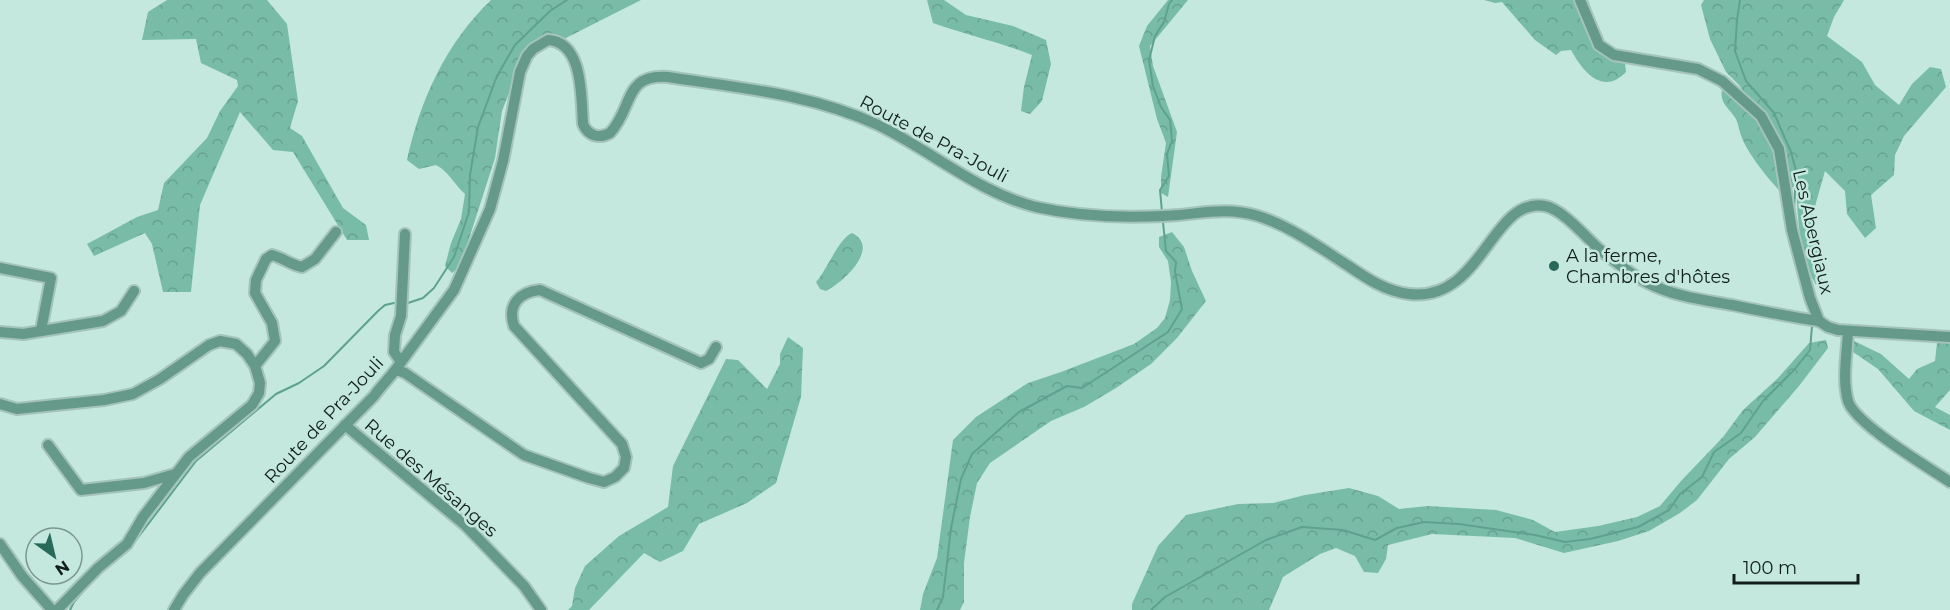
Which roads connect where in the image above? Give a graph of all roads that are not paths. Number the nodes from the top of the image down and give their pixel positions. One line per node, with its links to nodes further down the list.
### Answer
1 (1580, 0): 6 (street, Les Abergiaux)
2 (336, 232): 12 (street)
3 (405, 234): 13 (street)
4 (0, 268): 7 (street)
5 (134, 291): 7 (street)
6 (1819, 321): 8 (street); 13 (street, Route de Pra-Jouli)
7 (41, 330): 9 (street)
8 (1848, 331): 10 (street); 18 (street)
9 (0, 332)
10 (1950, 336)
11 (716, 347): 13 (street)
12 (255, 366): 14 (street); 17 (street)
13 (399, 366): 15 (street, Route de Pra-Jouli)
14 (0, 404)
15 (345, 425): 22 (street, Route de Pra-Jouli); 23 (street, Rue des Mésanges)
16 (48, 446): 17 (street)
17 (176, 474): 21 (street)
18 (1950, 482)
19 (0, 544): 20 (street)
20 (52, 610)
21 (57, 610)
22 (174, 610)
23 (541, 610)

